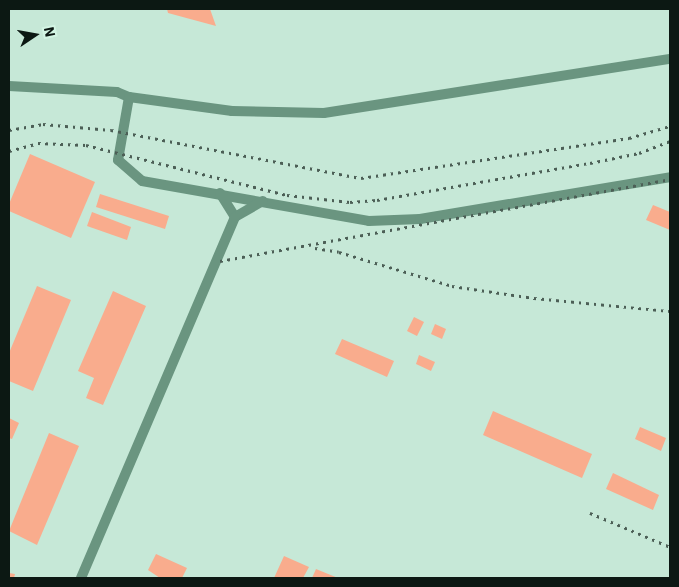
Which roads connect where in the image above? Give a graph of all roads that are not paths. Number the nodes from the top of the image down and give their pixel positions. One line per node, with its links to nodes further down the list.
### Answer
1 (670, 59): 3 (street)
2 (9, 86): 3 (street)
3 (129, 97): 5 (street)
4 (670, 178): 6 (street)
5 (220, 193): 6 (street); 7 (street)
6 (263, 201): 7 (street)
7 (235, 217): 8 (street)
8 (81, 578)

